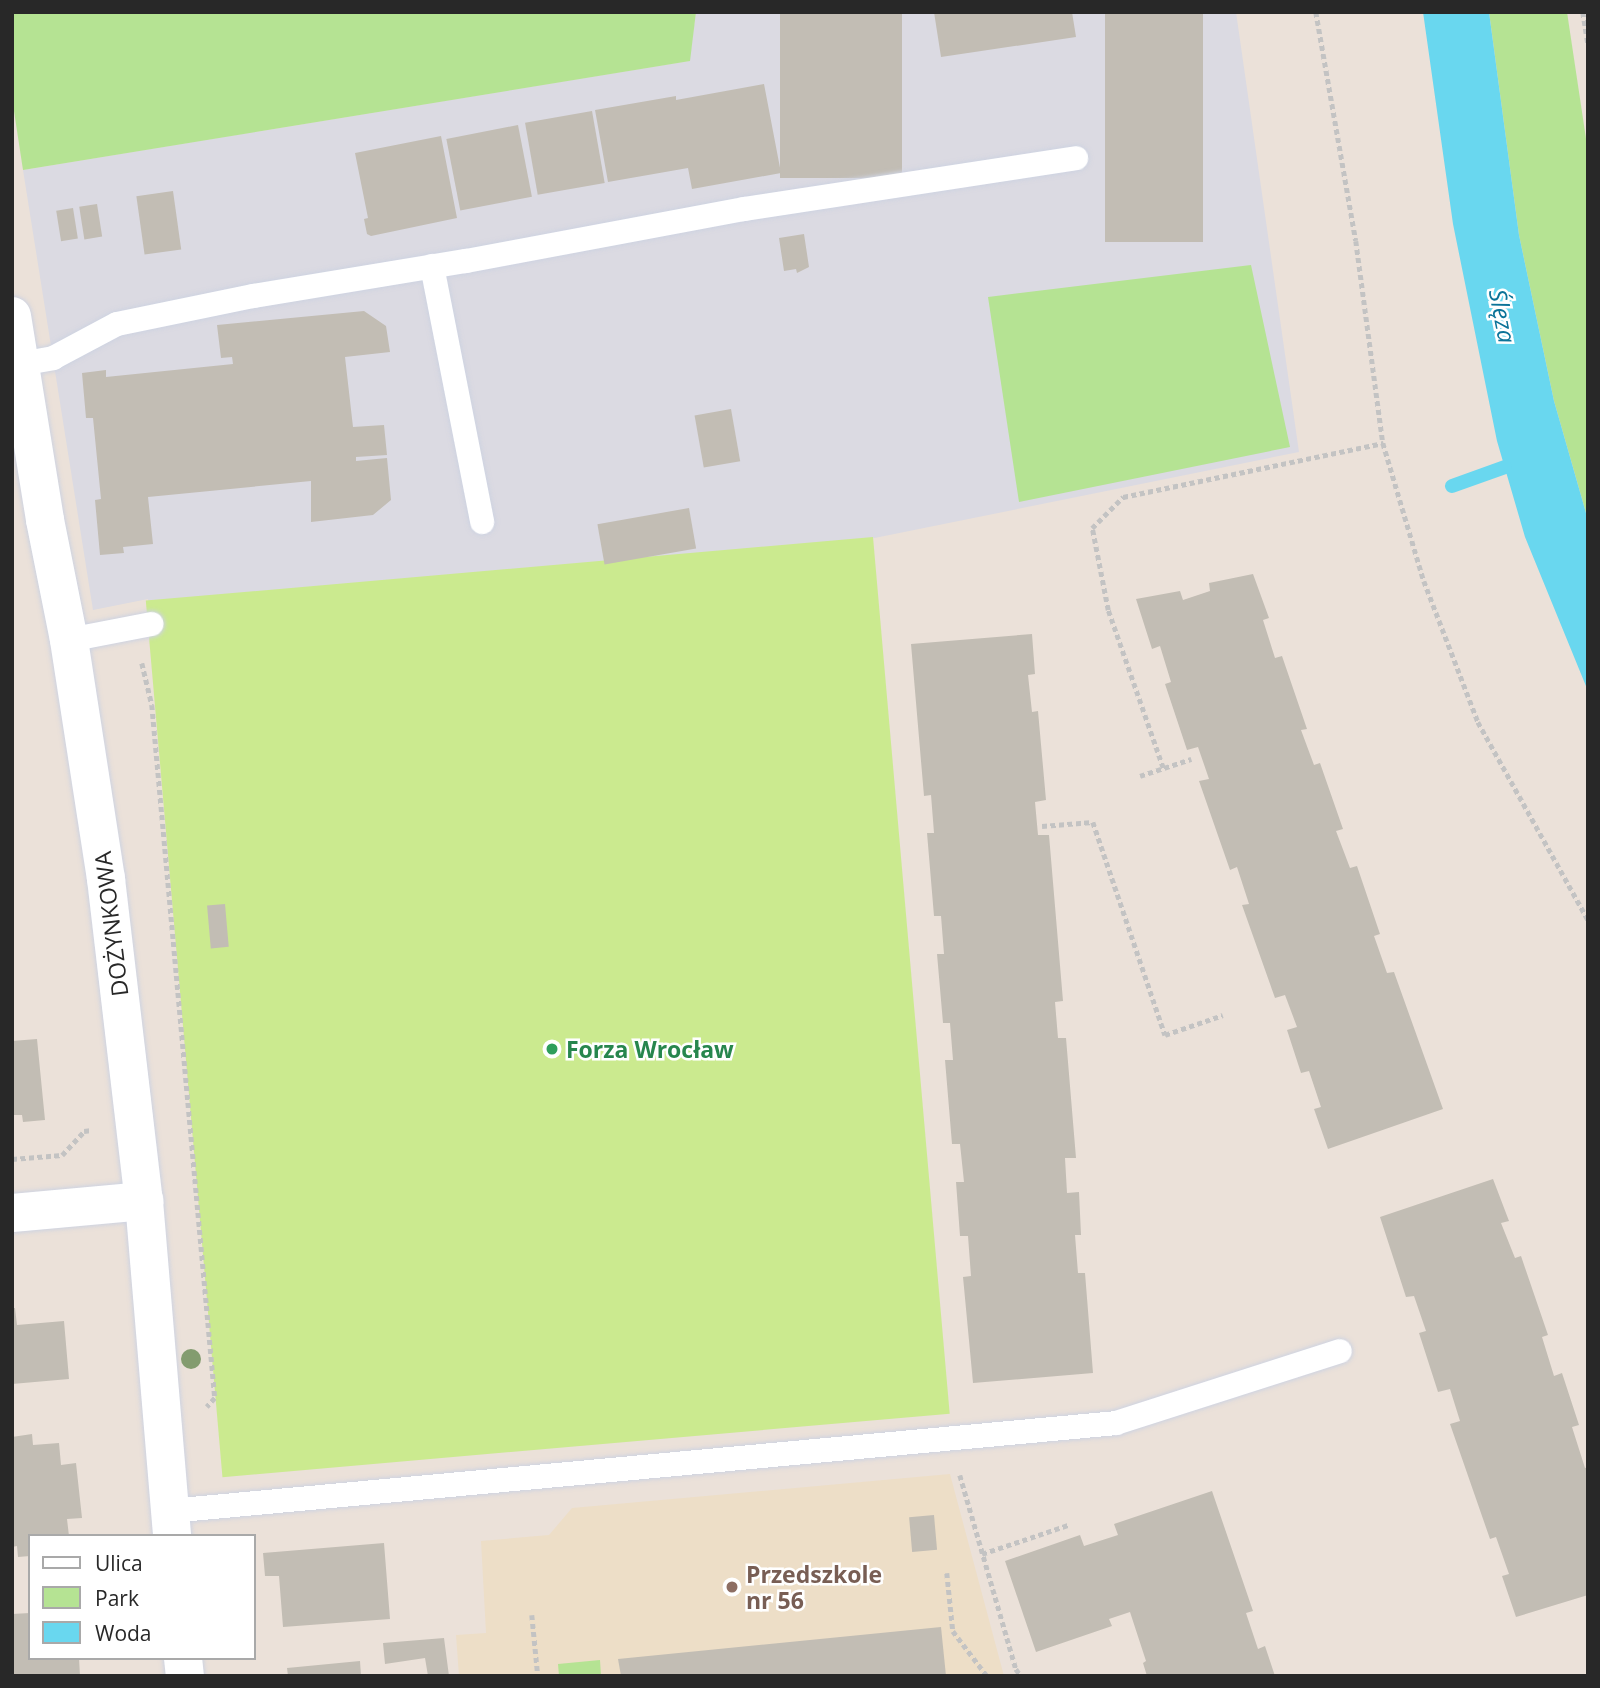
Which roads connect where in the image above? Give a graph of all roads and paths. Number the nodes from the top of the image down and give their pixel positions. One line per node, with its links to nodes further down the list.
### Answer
1 (1316, 12): 8 (path)
2 (1583, 12): 3 (path)
3 (1588, 43)
4 (1076, 158): 5 (lane)
5 (432, 266): 7 (lane); 9 (lane)
6 (12, 316): 7 (street, DOŻYNKOWA)
7 (20, 364): 11 (street, DOŻYNKOWA)
8 (1383, 443): 14 (path); 17 (path)
9 (482, 522)
10 (151, 624): 11 (lane)
11 (69, 640): 21 (street, DOŻYNKOWA)
12 (152, 705): 24 (path)
13 (1191, 759): 14 (path)
14 (1163, 768): 15 (path)
15 (1140, 776)
16 (1042, 827): 18 (path)
17 (1588, 919)
18 (1223, 1015)
19 (98, 1129): 20 (path)
20 (12, 1159)
21 (144, 1201): 22 (street); 26 (street, DOŻYNKOWA)
22 (12, 1213)
23 (1340, 1351): 25 (lane)
24 (205, 1408)
25 (956, 1436): 26 (lane); 28 (path)
26 (171, 1523)
27 (1068, 1525): 28 (path)
28 (982, 1554): 33 (path)
29 (947, 1573): 32 (path)
30 (532, 1615): 31 (path)
31 (538, 1676)
32 (987, 1676)
33 (1021, 1676)

